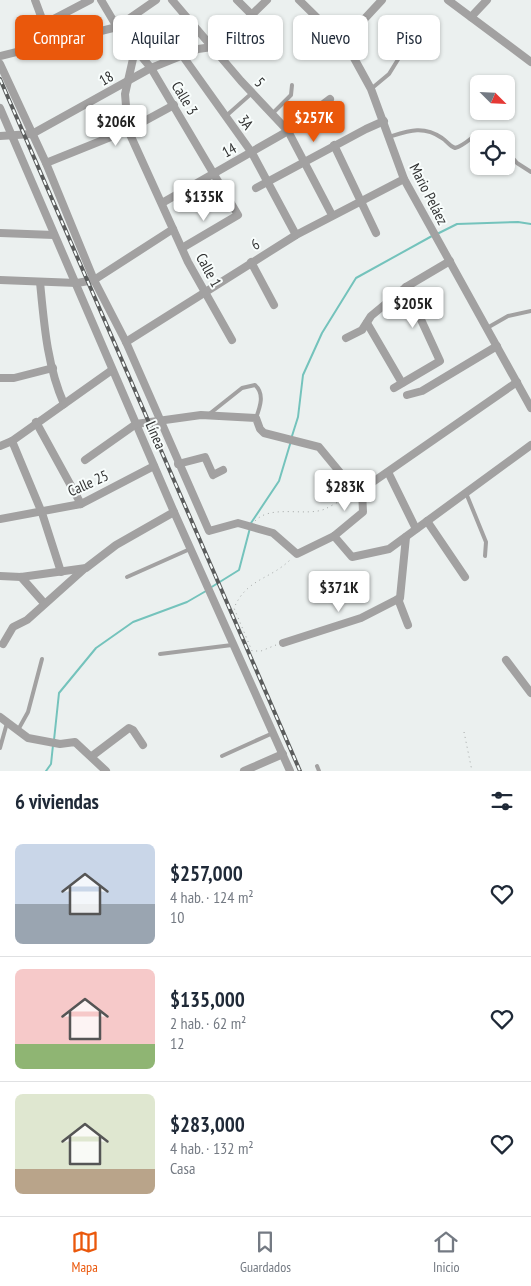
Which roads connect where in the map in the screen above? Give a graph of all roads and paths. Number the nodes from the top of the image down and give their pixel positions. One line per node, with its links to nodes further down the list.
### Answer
1 (35, 0): 13 (street)
2 (90, 0): 14 (street)
3 (101, 0): 19 (street, Calle 3)
4 (156, 0): 15 (street)
5 (172, 0): 20 (street, 5)
6 (237, 0): 12 (street)
7 (267, 0): 12 (street, 18)
8 (299, 0): 16 (street, Mario Peláez)
9 (382, 0): 17 (street)
10 (448, 0): 18 (street)
11 (487, 0): 18 (street)
12 (251, 14)
13 (41, 15)
14 (61, 15)
15 (134, 15)
16 (315, 15)
17 (368, 15)
18 (470, 17): 30 (street)
19 (113, 20)
20 (208, 42)
21 (15, 52): 22 (street)
22 (0, 56)
23 (132, 60): 33 (street, Calle 1)
24 (144, 60): 32 (street, Calle 3)
25 (170, 60): 32 (street, 18)
26 (185, 60): 41 (street, 3A)
27 (223, 60): 36 (street, 5)
28 (354, 60): 35 (street, Mario Peláez)
29 (398, 60): 35 (lane)
30 (531, 62)
31 (0, 64): 45 (street, Línea)
32 (151, 68): 33 (street, 18); 38 (street, Calle 3)
33 (127, 82): 43 (street, Calle 1); 45 (street, 18)
34 (292, 85): 40 (lane)
35 (371, 90): 42 (street, Mario Peláez)
36 (252, 93): 40 (street, 5); 41 (lane)
37 (330, 99): 44 (street, 14)
38 (174, 105): 43 (street); 56 (street, Calle 3)
39 (0, 108): 47 (street, Línea)
40 (272, 114): 44 (street, 5)
41 (225, 117): 51 (street, 3A)
42 (384, 121): 48 (street, Mario Peláez); 50 (street)
43 (128, 130): 54 (street); 61 (street, Calle 1)
44 (288, 130): 51 (street, 14); 52 (street, 5)
45 (32, 134): 47 (street); 54 (street, Línea)
46 (0, 136): 47 (street)
47 (12, 136): 66 (street, Línea)
48 (389, 137): 49 (lane); 57 (street, Mario Peláez)
49 (470, 139)
50 (334, 145): 52 (street); 60 (street)
51 (252, 153): 56 (street, 14); 58 (street, 3A)
52 (305, 160): 58 (street); 62 (street, 5)
53 (515, 161): 55 (lane)
54 (46, 163): 73 (street, Línea)
55 (531, 172)
56 (214, 174): 61 (street, 14); 68 (street, Calle 3)
57 (404, 179): 60 (street, 6); 70 (street, Mario Peláez)
58 (267, 181): 59 (street); 67 (street, 3A)
59 (256, 188)
60 (360, 202): 62 (street, 6); 65 (street)
61 (162, 203): 63 (street, Calle 1)
62 (332, 215): 67 (street, 6)
63 (173, 229): 68 (street, Calle 1); 71 (street)
64 (0, 233): 66 (street)
65 (376, 233)
66 (54, 235): 75 (street, Línea)
67 (296, 235): 69 (street, 6)
68 (182, 248): 77 (street, Calle 1)
69 (251, 262): 77 (street, 6); 79 (street)
70 (450, 262): 76 (street); 82 (street, Mario Peláez)
71 (107, 271): 73 (street); 78 (street)
72 (0, 280): 74 (street)
73 (94, 280): 75 (street); 78 (street, Línea)
74 (40, 282): 75 (street); 87 (street)
75 (77, 283): 88 (street, Línea)
76 (406, 287): 81 (street); 91 (street)
77 (205, 292): 84 (street, Calle 1); 85 (street, 6)
78 (102, 293): 85 (street, Línea)
79 (274, 305)
80 (531, 311): 82 (lane)
81 (366, 323): 83 (street); 91 (street)
82 (487, 328): 86 (street, Mario Peláez)
83 (346, 338)
84 (232, 340)
85 (126, 342): 98 (street, Línea)
86 (497, 346): 90 (street, Mario Peláez); 93 (street)
87 (53, 368): 89 (street); 94 (street)
88 (112, 370): 94 (street); 100 (street, Línea)
89 (0, 378)
90 (517, 382): 95 (street, Mario Peláez); 108 (street)
91 (402, 383): 92 (street)
92 (394, 388)
93 (407, 395)
94 (64, 404): 99 (street)
95 (531, 408)
96 (207, 416): 97 (street); 97 (lane); 98 (street)
97 (256, 418): 109 (street)
98 (161, 421): 100 (street); 105 (street, Línea)
99 (36, 422): 101 (street); 111 (street)
100 (136, 424): 104 (street); 106 (street, Línea)
101 (12, 441): 103 (street); 113 (street)
102 (531, 444): 110 (street)
103 (0, 446)
104 (84, 460)
105 (178, 464): 107 (street); 121 (street, Línea)
106 (154, 466): 111 (street, Calle 25); 112 (street, Línea)
107 (223, 470)
108 (388, 472): 109 (street); 117 (street)
109 (360, 492): 116 (path); 118 (street)
110 (466, 492): 115 (street); 122 (lane)
111 (82, 504): 113 (street, Calle 25)
112 (174, 512): 120 (street, Línea); 123 (street)
113 (42, 513): 114 (street, Calle 25); 124 (street)
114 (0, 519)
115 (428, 521): 117 (street); 128 (street)
116 (252, 523)
117 (416, 529): 119 (street)
118 (334, 536): 119 (street); 121 (street)
119 (406, 537): 129 (street)
120 (190, 548): 127 (lane); 134 (street, Línea)
121 (297, 554): 132 (path)
122 (486, 556)
123 (86, 568): 124 (street); 130 (street)
124 (61, 572): 126 (street)
125 (0, 576): 126 (street)
126 (21, 577): 130 (street)
127 (127, 577)
128 (465, 577)
129 (398, 599): 131 (street); 132 (street)
130 (44, 603): 133 (street)
131 (408, 625)
132 (283, 642)
133 (3, 644)
134 (235, 644): 135 (lane); 143 (street, Línea)
135 (160, 654)
136 (42, 659): 141 (lane)
137 (506, 660): 138 (street)
138 (531, 692)
139 (0, 717): 140 (street)
140 (7, 724): 141 (street); 145 (lane)
141 (18, 730): 147 (street)
142 (464, 732): 154 (path)
143 (273, 733): 146 (street, Línea); 148 (lane)
144 (143, 745): 147 (street)
145 (0, 748)
146 (282, 754): 151 (street); 152 (street, Línea)
147 (92, 756): 150 (street)
148 (222, 756)
149 (317, 766): 153 (lane)
150 (106, 771)
151 (244, 771)
152 (290, 771)
153 (319, 771)
154 (472, 771)

